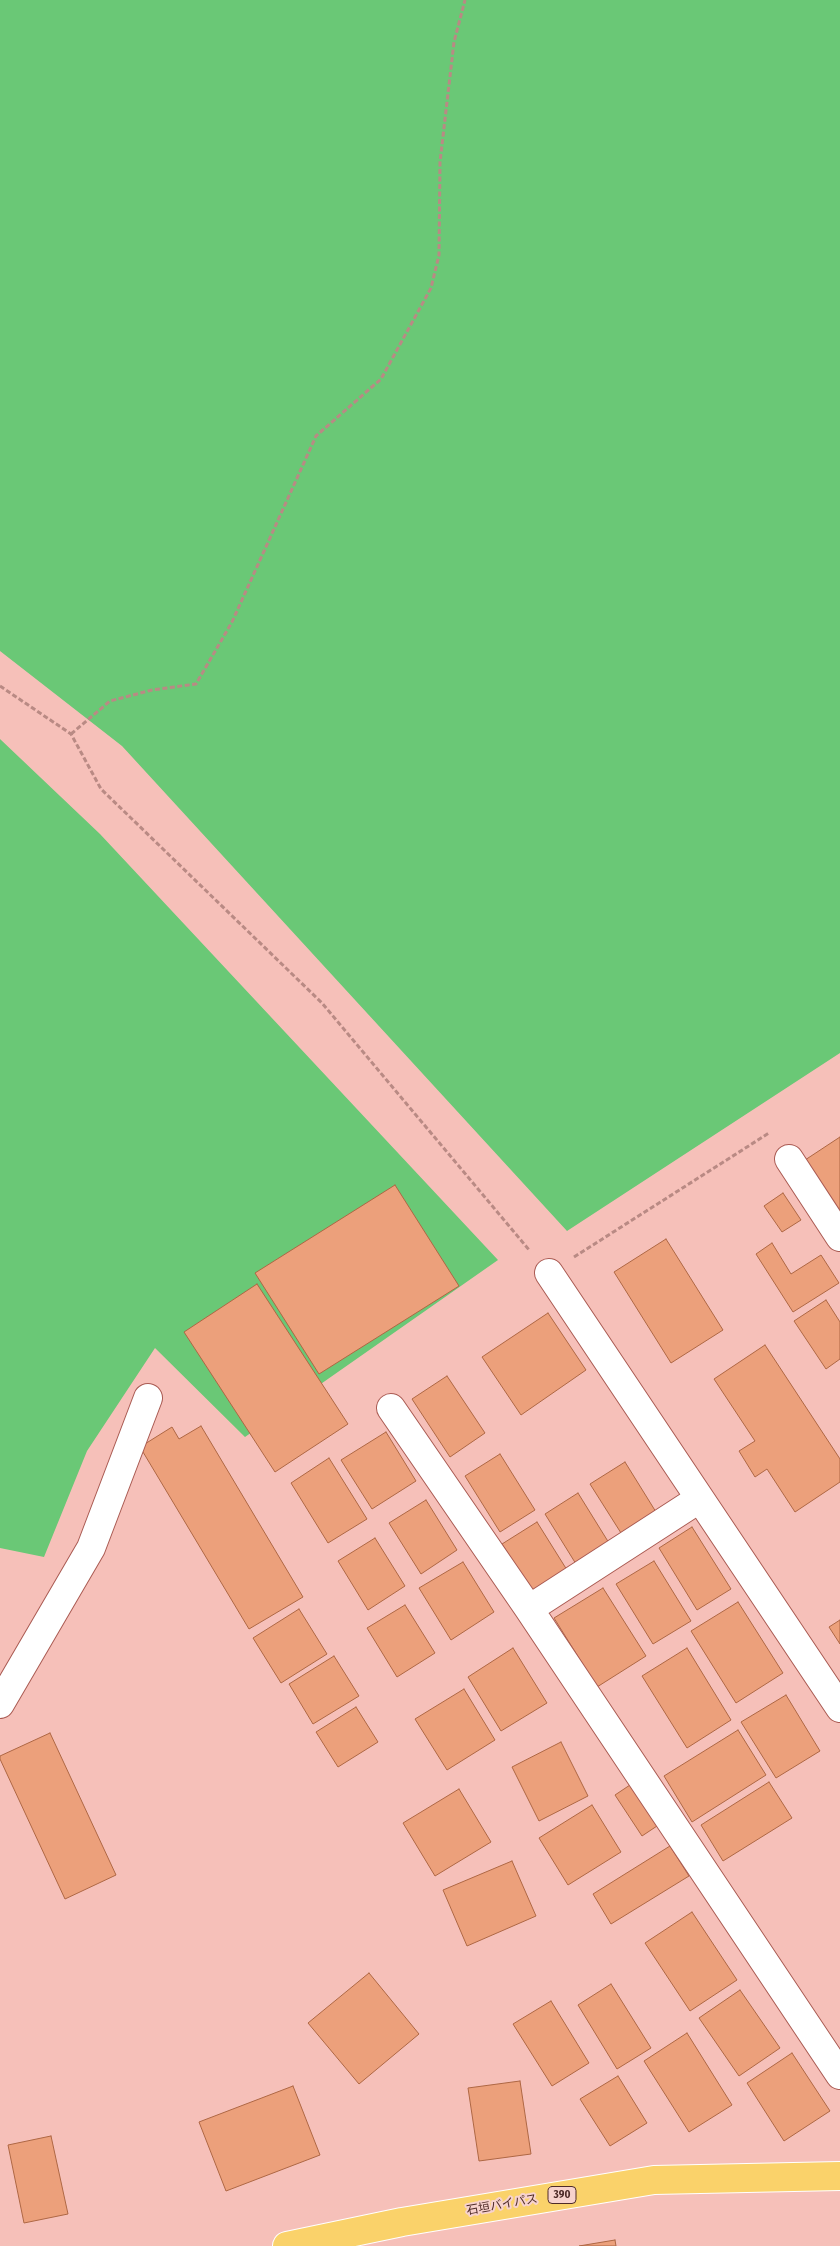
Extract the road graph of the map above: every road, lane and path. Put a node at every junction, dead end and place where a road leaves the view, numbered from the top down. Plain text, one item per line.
1 (465, 0) edge
2 (0, 686) edge
3 (71, 734) junction
4 (789, 1159) joint
5 (840, 1237) edge
6 (549, 1273) junction
7 (148, 1398) dead end
8 (391, 1408) dead end
9 (699, 1499) junction
10 (529, 1609) junction
11 (0, 1704) edge
12 (840, 1708) edge
13 (840, 2075) edge
14 (840, 2176) edge
15 (287, 2246) edge

1 - 3 path
2 - 3 path
3 - 6 path
4 - 5 street
4 - 6 path
6 - 9 street
7 - 11 street
8 - 10 street
9 - 10 street
9 - 12 street
10 - 13 street
14 - 15 highway, 石垣バイパス / 390

